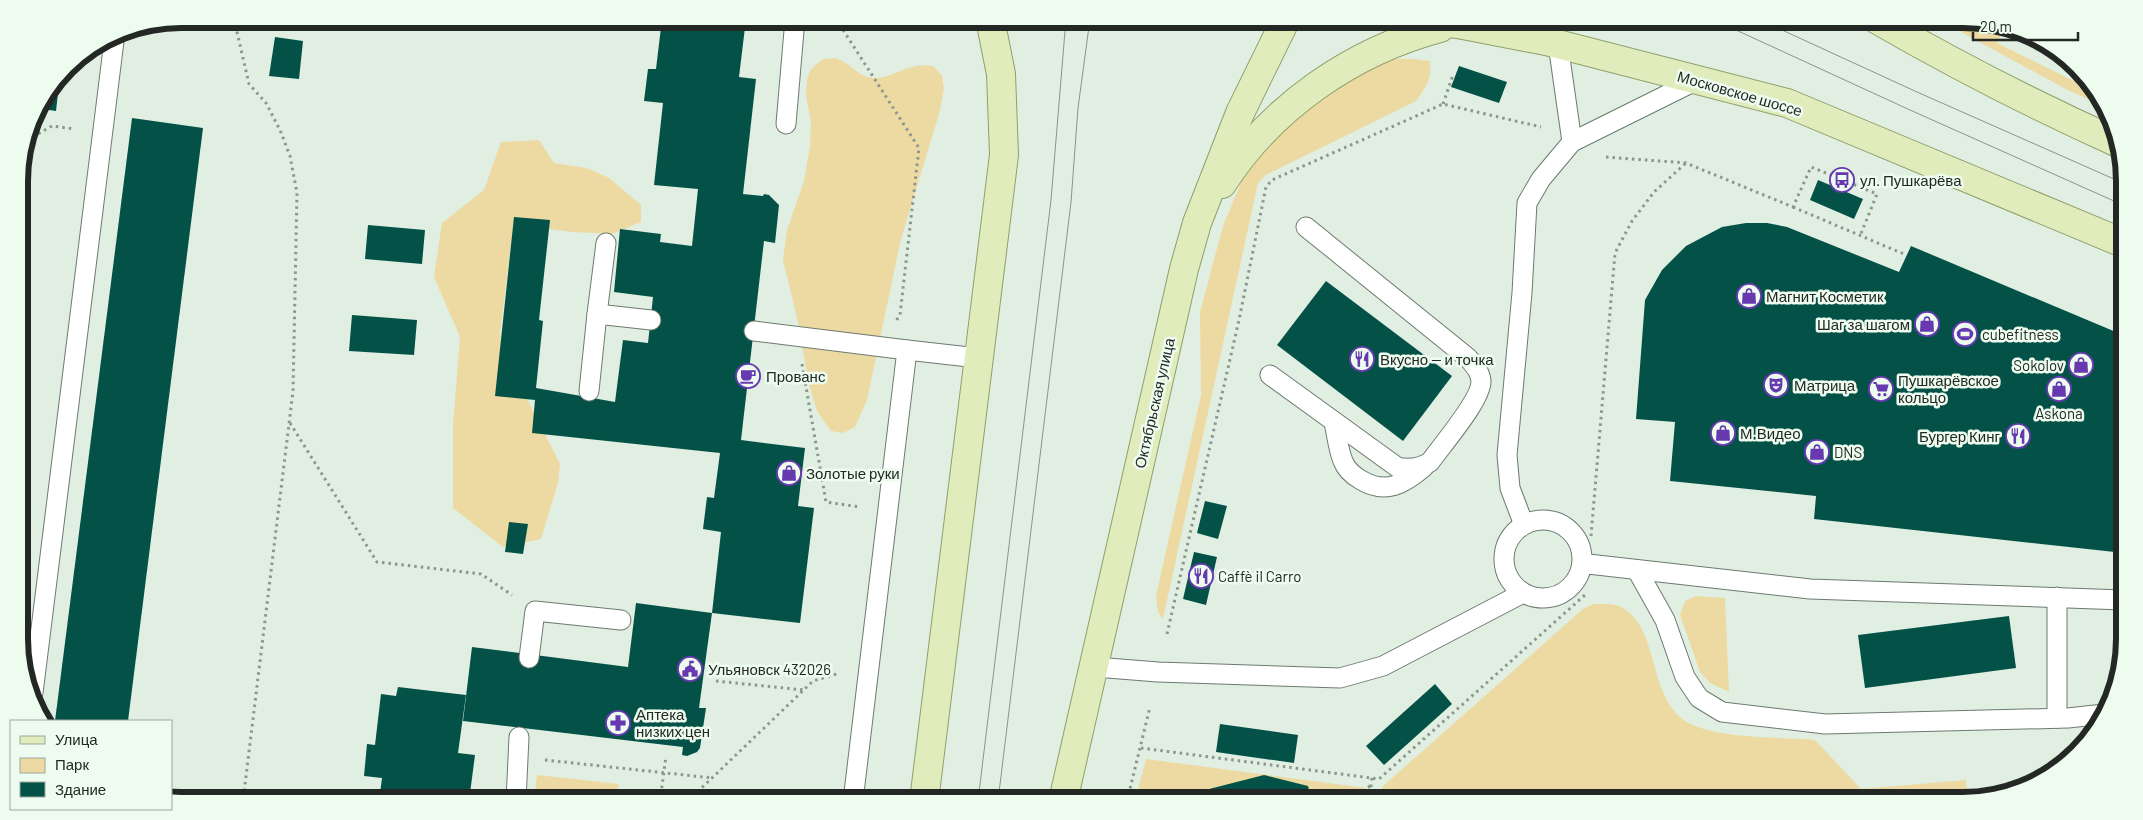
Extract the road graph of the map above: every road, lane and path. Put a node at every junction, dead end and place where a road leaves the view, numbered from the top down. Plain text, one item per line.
1 (236, 28) edge
2 (794, 28) edge
3 (992, 28) edge
4 (1282, 28) edge
5 (1442, 28) edge
6 (1478, 28) edge
7 (1892, 28) edge
8 (114, 43) edge
9 (1558, 44) junction
10 (1453, 75) dead end
11 (1697, 80) junction
12 (1443, 104) junction
13 (786, 124) dead end
14 (1542, 128) dead end
15 (104, 133) junction
16 (35, 136) edge
17 (2109, 139) edge
18 (1572, 142) junction
19 (1600, 156) dead end
20 (1686, 163) junction
21 (1793, 207) junction
22 (1197, 223) junction
23 (1306, 227) dead end
24 (1860, 236) junction
25 (2116, 241) edge
26 (606, 243) dead end
27 (1906, 255) dead end
28 (597, 314) junction
29 (651, 320) dead end
30 (754, 331) dead end
31 (797, 336) junction
32 (908, 350) junction
33 (978, 358) junction
34 (1270, 375) dead end
35 (589, 391) dead end
36 (290, 423) junction
37 (1334, 423) junction
38 (1430, 462) junction
39 (861, 507) dead end
40 (1524, 524) junction
41 (1585, 566) junction
42 (1637, 570) junction
43 (1523, 593) junction
44 (2057, 597) junction
45 (2116, 600) edge
46 (534, 611) junction
47 (621, 620) dead end
48 (1167, 634) dead end
49 (529, 658) dead end
50 (1095, 667) junction
51 (840, 673) dead end
52 (716, 681) dead end
53 (34, 683) edge
54 (804, 690) junction
55 (1150, 707) dead end
56 (2096, 715) edge
57 (2057, 718) junction
58 (519, 737) dead end
59 (1141, 748) junction
60 (518, 756) junction
61 (666, 756) dead end
62 (664, 773) junction
63 (714, 778) junction
64 (1372, 778) junction
65 (1371, 785) junction
66 (244, 792) edge
67 (516, 792) edge
68 (661, 792) edge
69 (698, 792) edge
70 (854, 792) edge
71 (925, 792) edge
72 (1065, 792) edge
73 (1129, 792) edge
74 (1364, 792) edge
75 (1373, 792) edge

1 - 36 path
2 - 13 lane
3 - 33 main road
4 - 22 main road, Октябрьская улица
5 - 22 main road
6 - 9 main road, Московское шоссе
7 - 17 main road
8 - 15 lane
9 - 11 main road, Московское шоссе
9 - 18 lane
10 - 12 path
11 - 18 lane
11 - 25 main road, Московское шоссе
12 - 14 path
12 - 48 path
15 - 16 path
15 - 53 lane
18 - 40 lane
19 - 20 path
20 - 21 path
20 - 41 path
21 - 24 path
21 - 24 path
22 - 50 main road, Октябрьская улица
23 - 38 lane
24 - 27 path
26 - 28 lane
28 - 29 lane
28 - 35 lane
30 - 31 lane
31 - 32 lane
31 - 39 path
32 - 33 lane
32 - 70 lane
33 - 71 main road
34 - 37 lane
36 - 46 path
36 - 66 path
37 - 38 lane
37 - 38 lane
40 - 41 lane
40 - 43 lane
41 - 42 lane
41 - 43 lane
41 - 64 path
42 - 44 lane
42 - 57 lane
43 - 50 lane
44 - 45 lane
44 - 57 lane
46 - 47 lane
46 - 49 lane
50 - 72 main road, Октябрьская улица
51 - 54 path
52 - 54 path
54 - 63 path
55 - 59 path
56 - 57 lane
58 - 60 lane
59 - 64 path
59 - 73 path
60 - 62 path
60 - 67 lane
61 - 62 path
62 - 63 path
62 - 68 path
63 - 69 path
64 - 65 path
65 - 74 path
65 - 75 path

